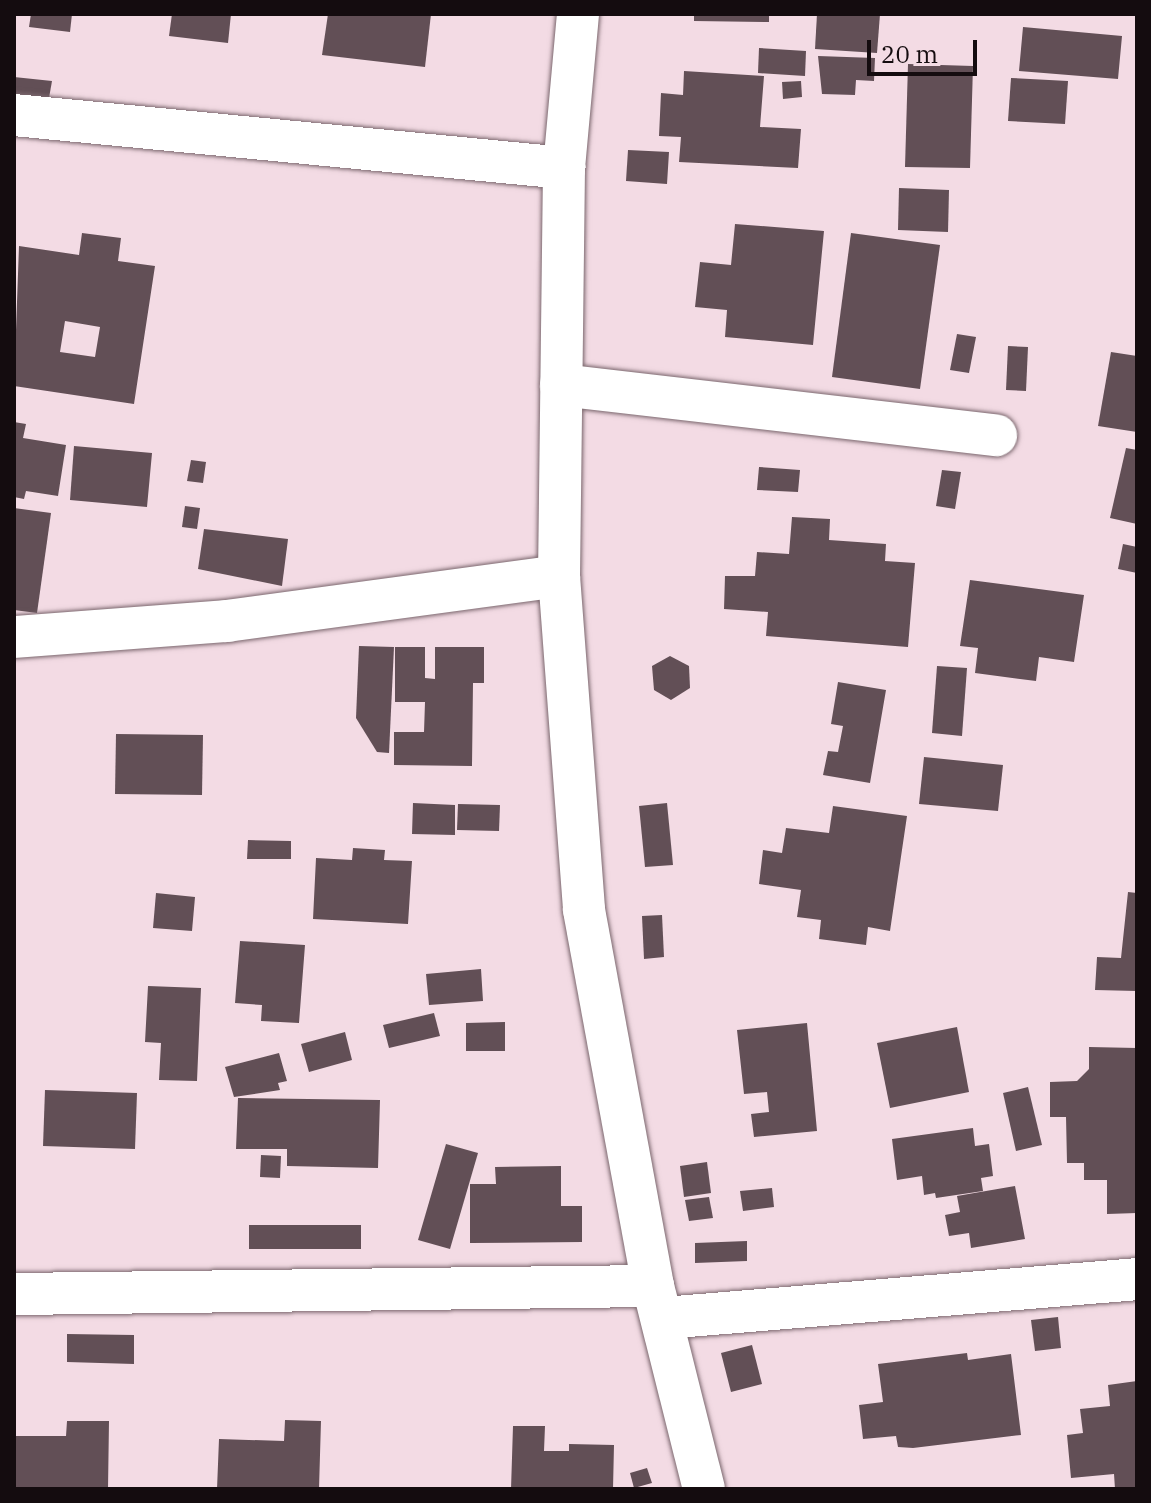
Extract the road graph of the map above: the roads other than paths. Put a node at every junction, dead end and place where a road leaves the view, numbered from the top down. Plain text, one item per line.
1 (578, 14) edge
2 (14, 115) edge
3 (564, 168) junction
4 (561, 385) junction
5 (996, 435) dead end
6 (559, 576) junction
7 (14, 637) edge
8 (1137, 1279) edge
9 (14, 1294) edge
10 (658, 1302) junction
11 (704, 1489) edge

1 - 3 street
2 - 3 street
3 - 4 street
4 - 5 street
4 - 6 street
6 - 7 street
6 - 10 street
8 - 10 street
9 - 10 street
10 - 11 street

